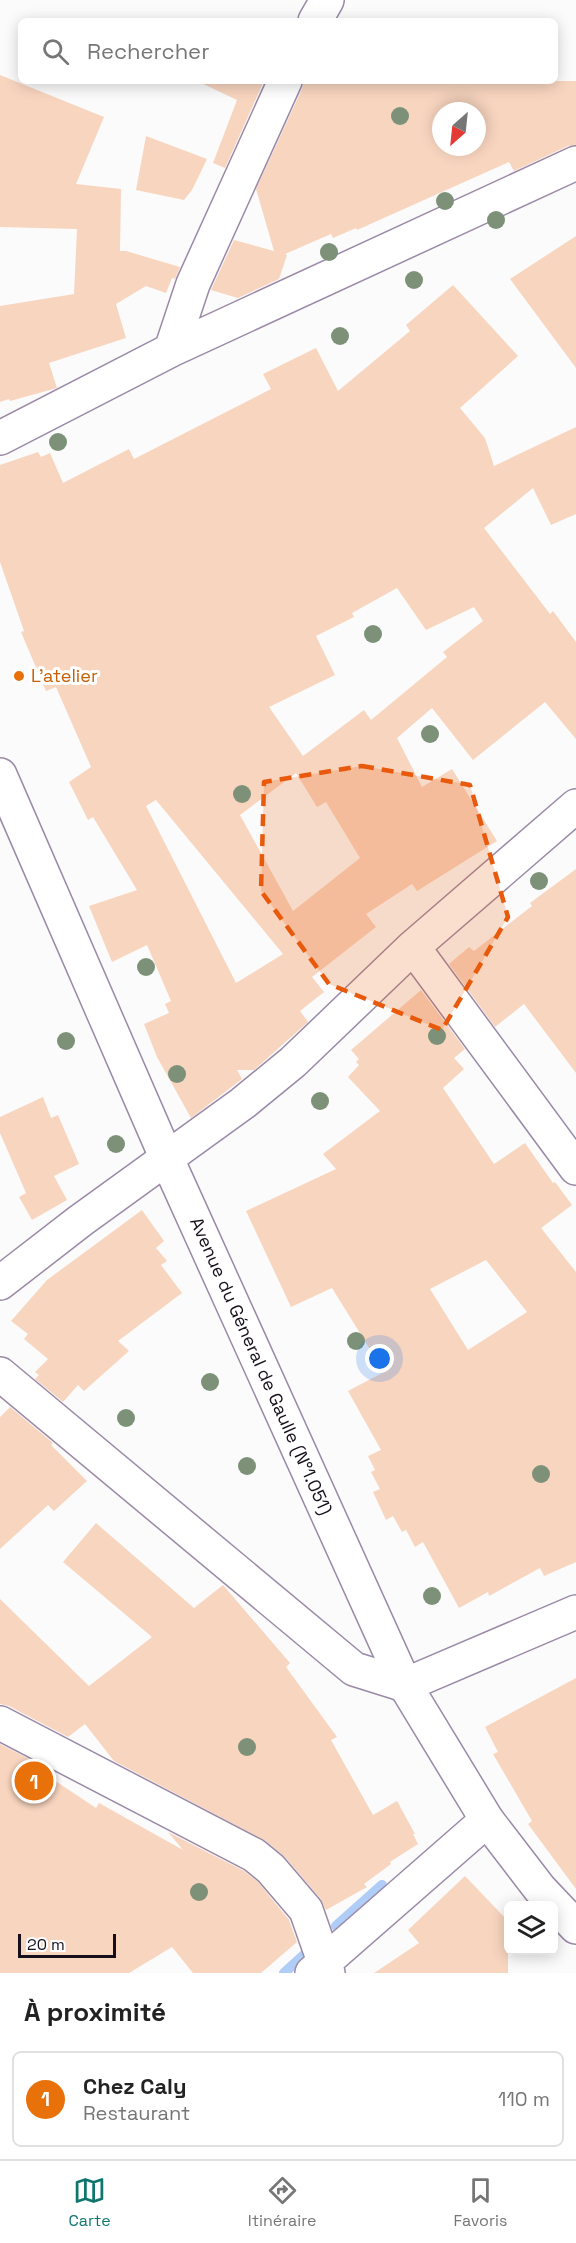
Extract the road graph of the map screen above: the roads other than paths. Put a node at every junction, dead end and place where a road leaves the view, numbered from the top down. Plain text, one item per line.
1 (327, 0) edge
2 (317, 18) edge
3 (284, 84) edge
4 (576, 163) edge
5 (171, 350) junction
6 (0, 438) edge
7 (0, 775) edge
8 (576, 806) edge
9 (413, 947) junction
10 (167, 1159) junction
11 (576, 1168) edge
12 (0, 1284) edge
13 (0, 1374) edge
14 (576, 1612) edge
15 (405, 1685) junction
16 (0, 1723) edge
17 (487, 1820) junction
18 (576, 1927) edge
19 (322, 1970) edge

1 - 2 street
3 - 5 street
4 - 5 street
5 - 6 street
7 - 10 street, Avenue du Géneral de Gaulle (N°1.051)
8 - 9 street
9 - 10 street
9 - 11 street
10 - 12 street
10 - 15 street, Avenue du Géneral de Gaulle (N°1.051)
13 - 15 street
14 - 15 street
15 - 17 street, Avenue du Géneral de Gaulle (N°1.051)
16 - 19 street
17 - 18 street, Avenue du Géneral de Gaulle (N°1.051)
17 - 19 street

